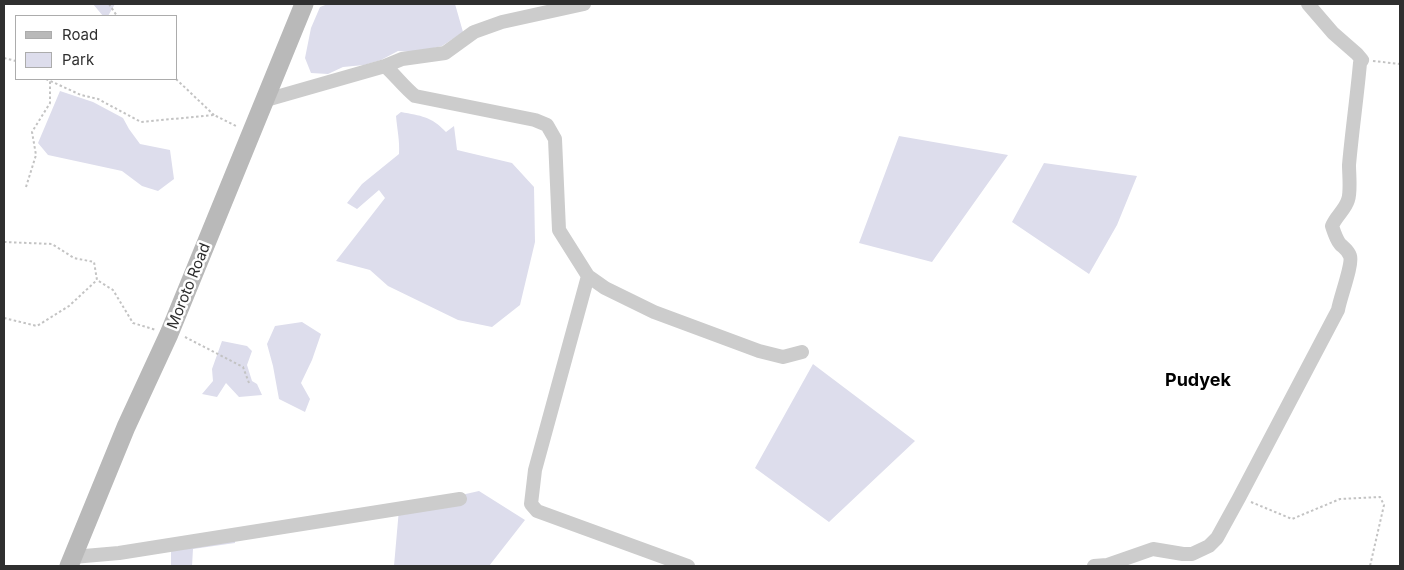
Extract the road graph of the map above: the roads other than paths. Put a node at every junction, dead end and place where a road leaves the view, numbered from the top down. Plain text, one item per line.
1 (304, 4) edge
2 (584, 4) edge
3 (1308, 4) edge
4 (385, 66) junction
5 (266, 100) junction
6 (588, 276) junction
7 (802, 352) dead end
8 (460, 500) dead end
9 (71, 562) edge
10 (688, 566) edge
11 (1094, 566) edge

1 - 5 main road, Moroto Road
2 - 4 street
3 - 11 street
4 - 5 street
4 - 6 street
5 - 9 main road, Moroto Road
6 - 7 street
6 - 10 street
8 - 9 street

